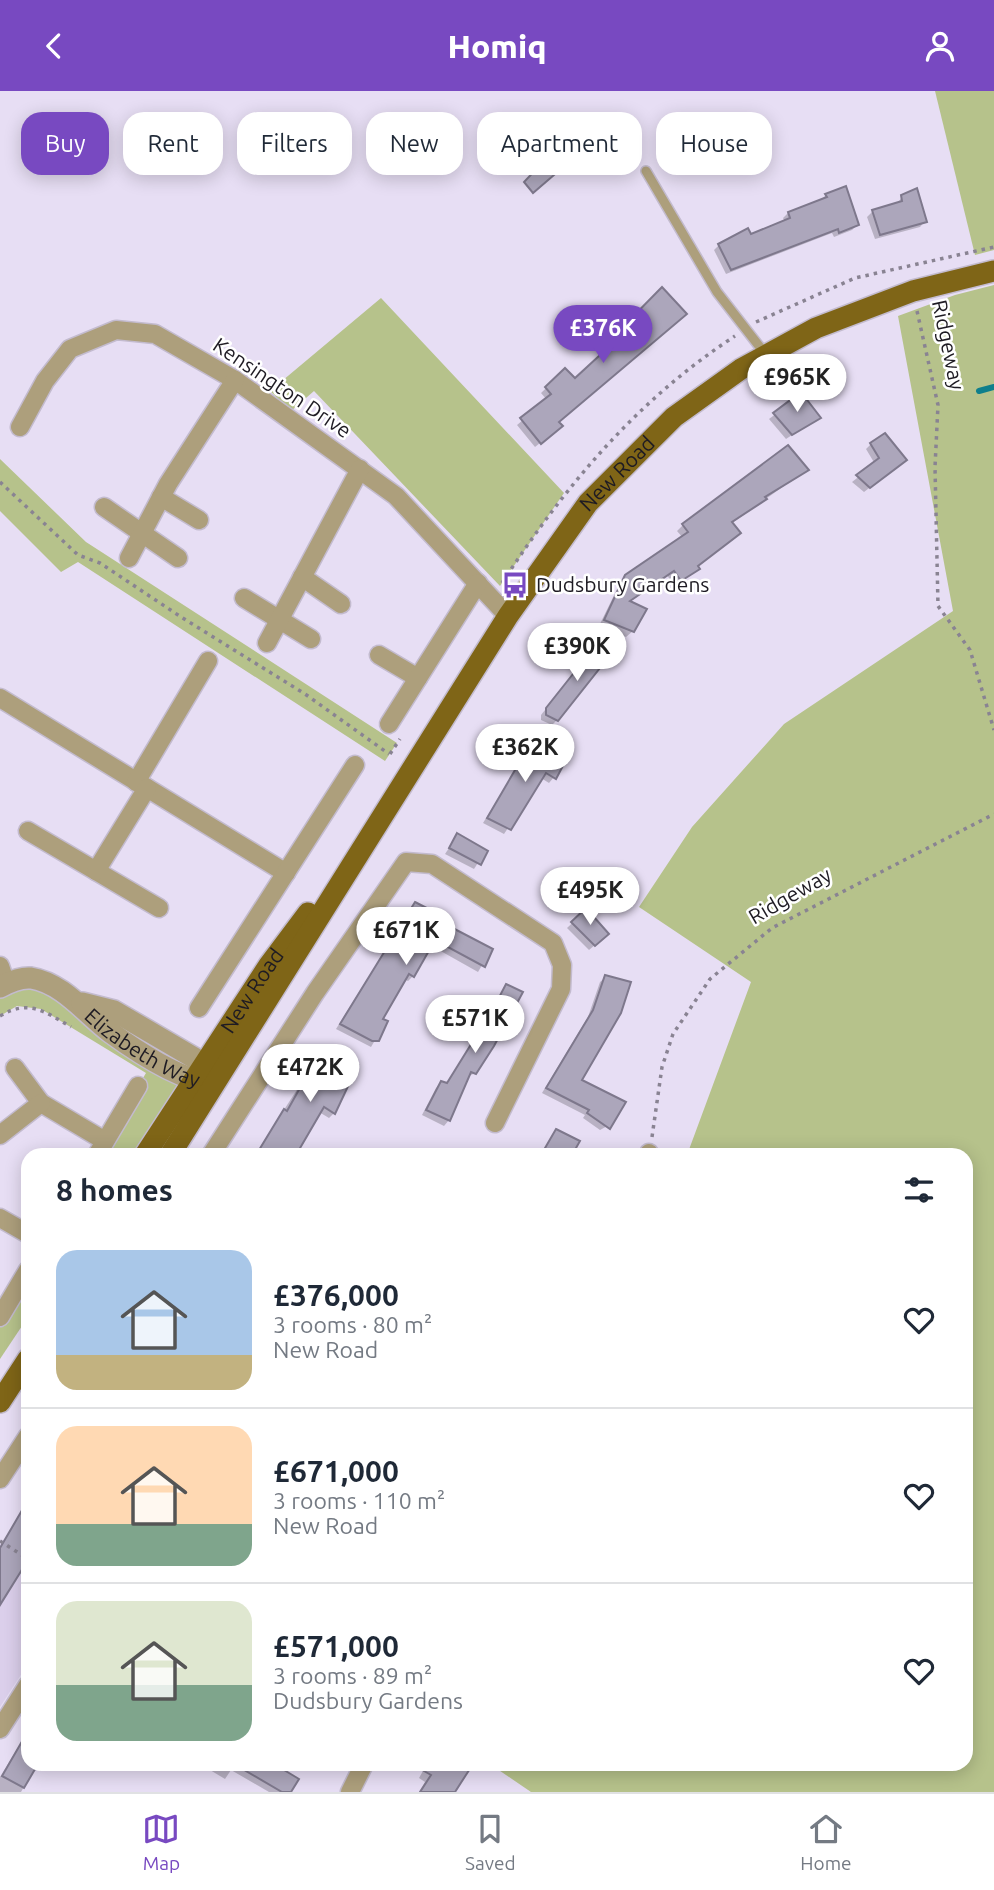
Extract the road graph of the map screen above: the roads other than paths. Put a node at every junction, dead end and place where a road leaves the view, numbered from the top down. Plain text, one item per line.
1 (646, 171) dead end
2 (994, 271) edge
3 (765, 355) junction
4 (234, 380) junction
5 (20, 427) dead end
6 (360, 469) junction
7 (162, 497) junction
8 (104, 507) dead end
9 (199, 520) dead end
10 (142, 534) junction
11 (129, 558) dead end
12 (178, 558) dead end
13 (302, 577) junction
14 (478, 583) junction
15 (244, 597) dead end
16 (341, 604) dead end
17 (508, 616) junction
18 (280, 620) junction
19 (311, 639) dead end
20 (267, 643) dead end
21 (379, 655) dead end
22 (208, 661) dead end
23 (418, 678) junction
24 (0, 698) edge
25 (389, 725) dead end
26 (355, 765) dead end
27 (141, 785) junction
28 (27, 831) dead end
29 (370, 832) junction
30 (96, 871) junction
31 (286, 873) junction
32 (159, 908) dead end
33 (2, 979) edge
34 (199, 1008) dead end
35 (15, 1068) dead end
36 (197, 1072) junction
37 (217, 1084) junction
38 (138, 1086) dead end
39 (41, 1103) junction
40 (495, 1123) dead end
41 (0, 1135) edge
42 (101, 1148) edge
43 (149, 1148) edge
44 (175, 1148) edge
45 (215, 1148) edge
46 (0, 1217) edge
47 (21, 1230) edge
48 (21, 1282) edge
49 (0, 1317) edge
50 (21, 1370) edge
51 (0, 1402) edge
52 (21, 1447) edge
53 (0, 1479) edge
54 (21, 1696) edge
55 (0, 1729) edge
56 (360, 1771) edge
57 (350, 1792) edge

1 - 3 lane
2 - 3 main road, New Road
3 - 17 main road, New Road
4 - 5 street, Kensington Drive
4 - 6 street, Kensington Drive
4 - 7 street
6 - 13 street
6 - 14 street, Kensington Drive
7 - 9 street
7 - 10 street
8 - 10 street
10 - 11 street
10 - 12 street
13 - 16 street
13 - 18 street
14 - 17 street, Kensington Drive
14 - 23 street
15 - 18 street
17 - 29 main road, New Road
18 - 19 street
18 - 20 street
21 - 23 street
22 - 27 street
23 - 25 street
24 - 27 street
26 - 31 street
27 - 30 street
27 - 31 street
28 - 30 street
29 - 36 main road, New Road
29 - 37 main road, New Road
30 - 32 street
31 - 34 street
33 - 36 street, Elizabeth Way
35 - 39 street
36 - 37 street, Elizabeth Way
36 - 43 main road, New Road
37 - 44 main road, New Road
38 - 42 street
39 - 41 street
39 - 42 street
40 - 45 street
46 - 47 street
48 - 49 street
50 - 51 main road
52 - 53 street
54 - 55 street
56 - 57 street

